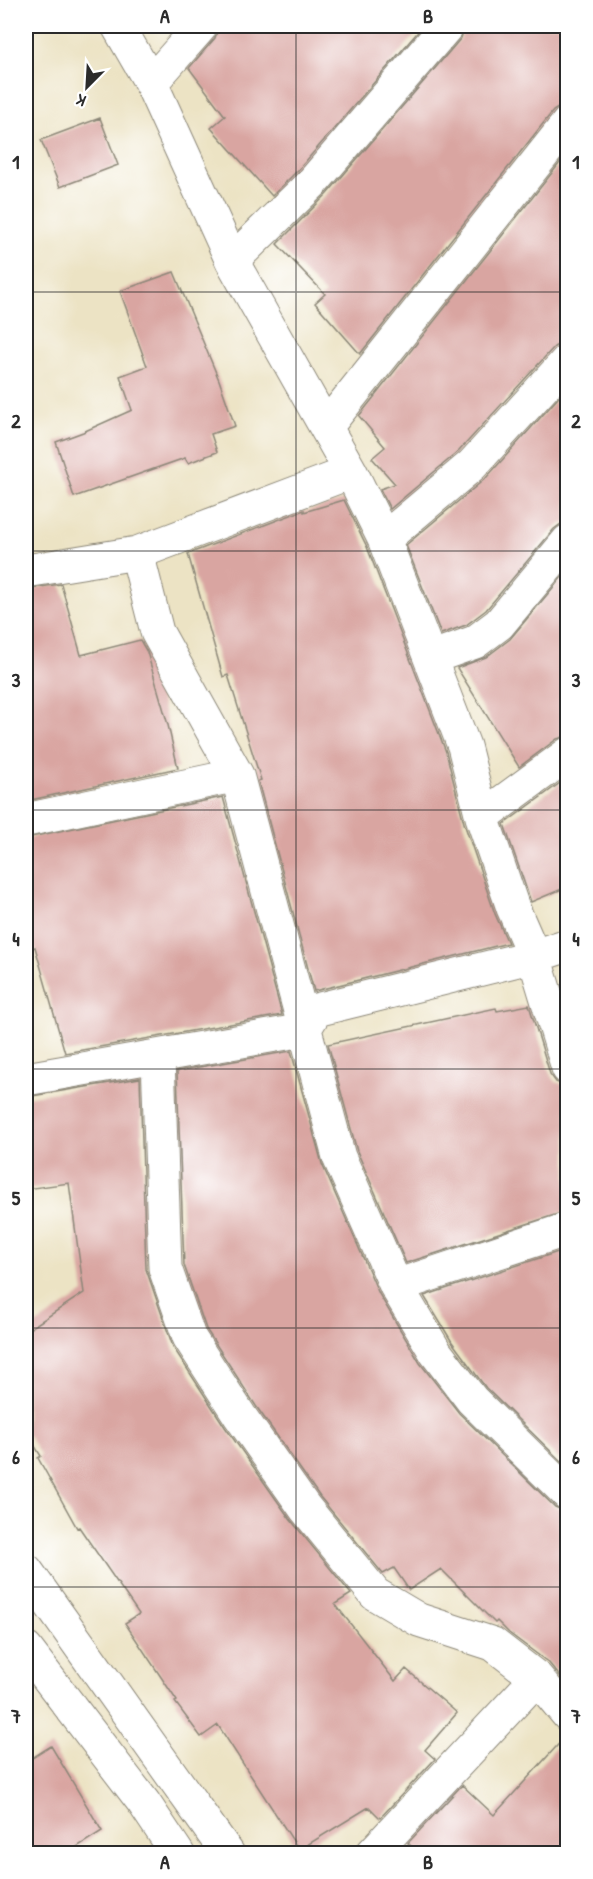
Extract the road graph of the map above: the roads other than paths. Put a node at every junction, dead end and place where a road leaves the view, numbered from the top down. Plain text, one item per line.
1 (118, 26) edge
2 (201, 26) edge
3 (447, 26) edge
4 (151, 82) junction
5 (567, 123) edge
6 (232, 261) junction
7 (567, 360) edge
8 (326, 427) junction
9 (351, 472) junction
10 (384, 539) junction
11 (567, 541) edge
12 (137, 553) junction
13 (26, 571) edge
14 (430, 658) junction
15 (567, 754) edge
16 (237, 775) junction
17 (482, 817) junction
18 (26, 820) edge
19 (567, 945) edge
20 (534, 956) junction
21 (304, 1030) junction
22 (158, 1057) junction
23 (567, 1068) edge
24 (26, 1079) edge
25 (567, 1229) edge
26 (396, 1286) junction
27 (567, 1494) edge
28 (26, 1570) edge
29 (26, 1649) edge
30 (537, 1678) junction
31 (567, 1715) edge
32 (178, 1854) edge
33 (228, 1854) edge
34 (372, 1854) edge

1 - 4 street
2 - 4 street
3 - 6 street
4 - 6 street
5 - 8 street
6 - 8 street
7 - 10 street
8 - 9 street
9 - 10 street
9 - 12 street
10 - 14 street
11 - 14 street
12 - 13 street
12 - 16 street
14 - 17 street
15 - 17 street
16 - 18 street
16 - 21 street
17 - 20 street
19 - 20 street
20 - 21 street
20 - 23 street
21 - 22 street
21 - 26 street
22 - 24 street
22 - 30 street
25 - 26 street
26 - 27 street
28 - 33 street
29 - 32 street
30 - 31 street
30 - 34 street

